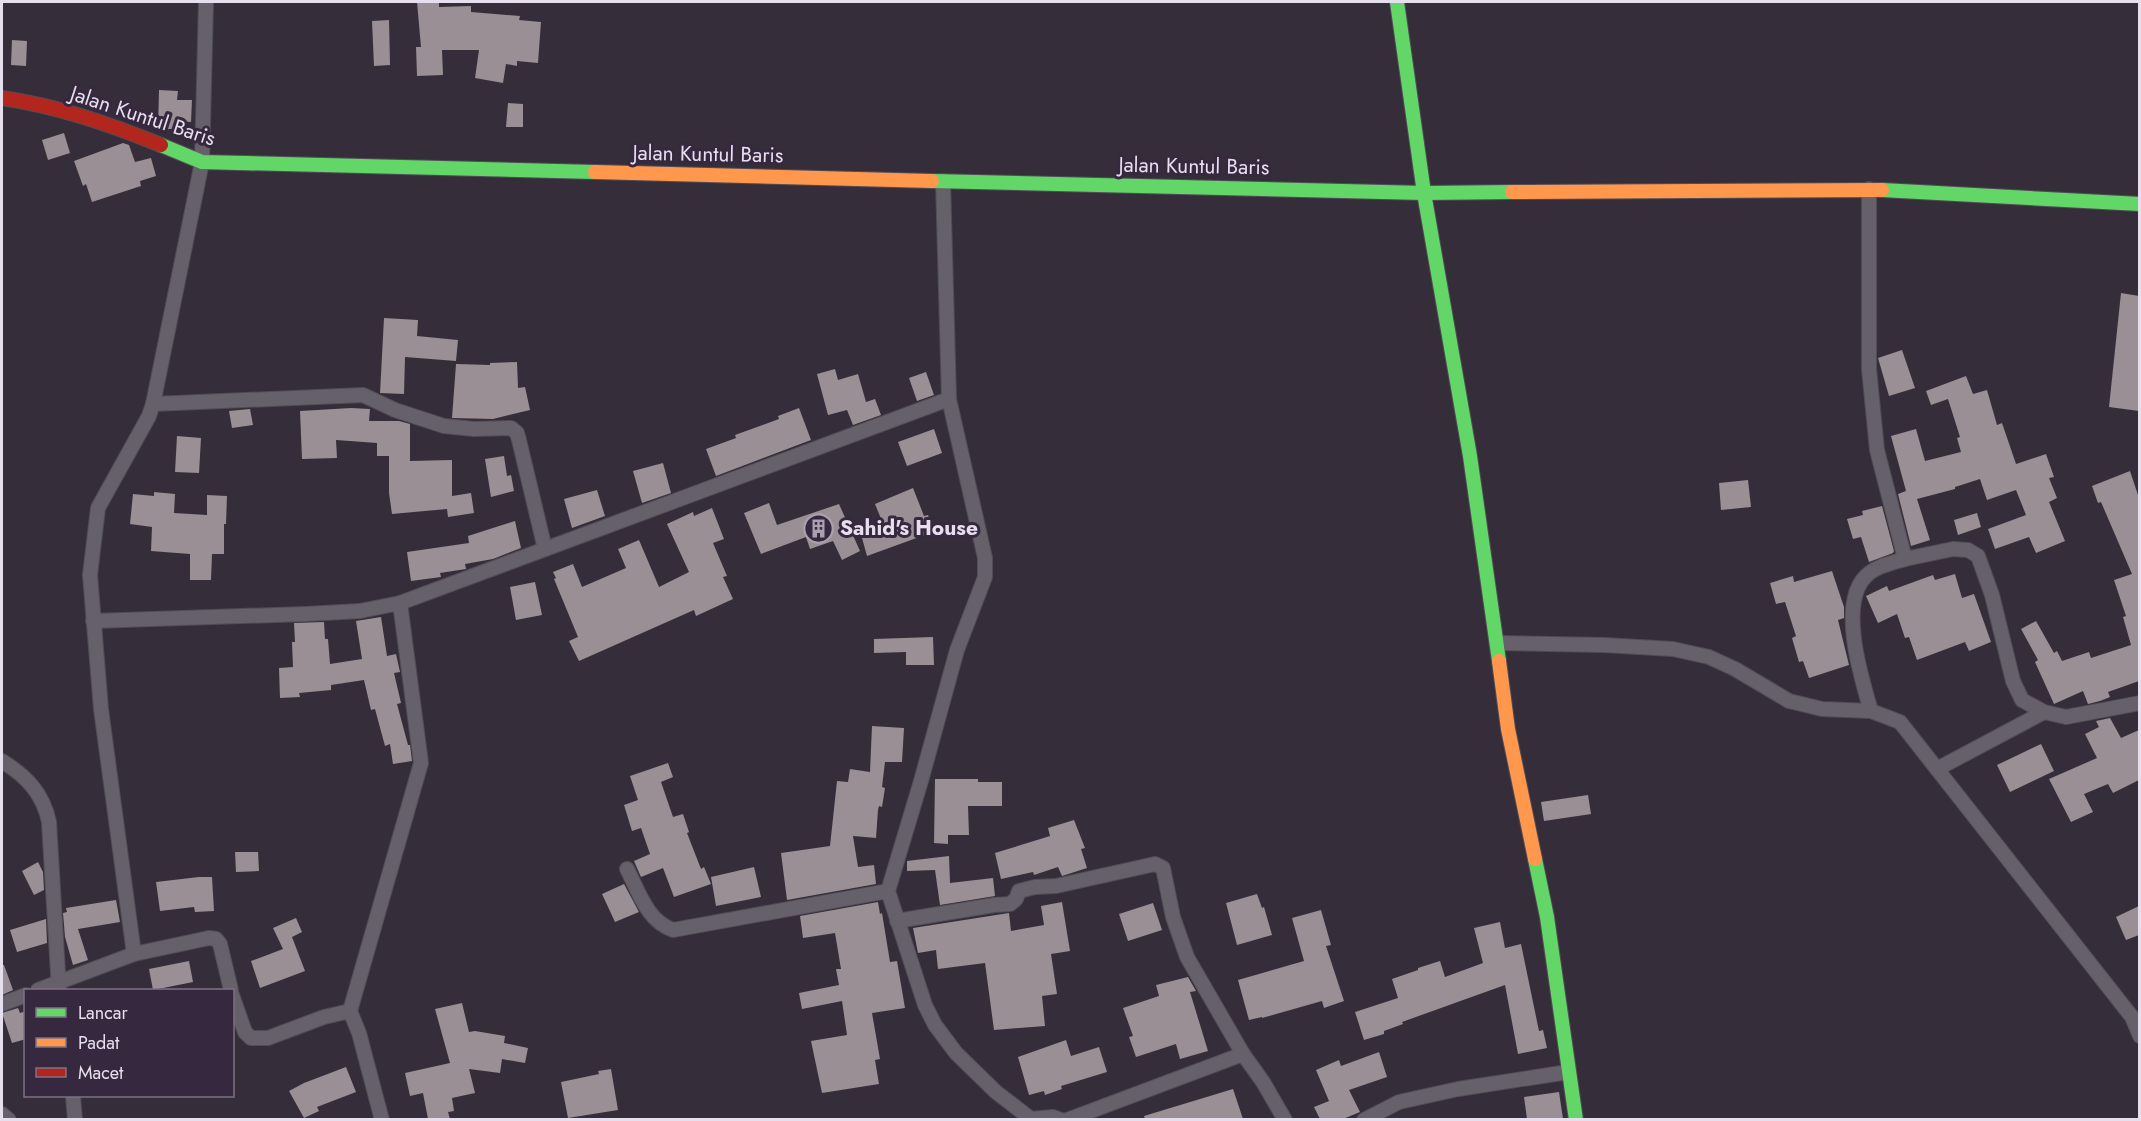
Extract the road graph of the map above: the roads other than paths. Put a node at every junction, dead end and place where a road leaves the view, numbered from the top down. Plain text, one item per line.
1 (206, 2) edge
2 (1397, 2) edge
3 (2, 98) edge
4 (202, 162) junction
5 (943, 181) junction
6 (1869, 189) junction
7 (1424, 193) junction
8 (2139, 204) edge
9 (949, 399) junction
10 (153, 404) junction
11 (544, 549) junction
12 (1905, 559) junction
13 (400, 603) junction
14 (93, 621) junction
15 (1497, 643) junction
16 (2139, 703) edge
17 (1871, 711) junction
18 (2044, 712) junction
19 (2, 761) edge
20 (1937, 769) junction
21 (627, 869) dead end
22 (888, 891) junction
23 (897, 921) junction
24 (134, 954) junction
25 (58, 987) edge
26 (231, 989) edge
27 (24, 996) edge
28 (234, 1001) edge
29 (2, 1004) edge
30 (350, 1011) junction
31 (2139, 1036) edge
32 (1243, 1054) junction
33 (1568, 1072) junction
34 (73, 1097) edge
35 (2, 1114) edge
36 (9, 1119) edge
37 (75, 1119) edge
38 (382, 1119) edge
39 (1061, 1119) edge
40 (1067, 1119) edge
41 (1286, 1119) edge
42 (1364, 1119) edge
43 (1576, 1119) edge

1 - 4 street
2 - 7 street
3 - 4 street, Jalan Kuntul Baris
4 - 5 street, Jalan Kuntul Baris
4 - 10 street
5 - 7 street, Jalan Kuntul Baris
5 - 9 street
6 - 7 street, Jalan Kuntul Baris
6 - 8 street, Jalan Kuntul Baris
6 - 12 street
7 - 15 street
9 - 11 street
9 - 22 street
10 - 11 street
10 - 14 street
11 - 13 street
12 - 17 street
12 - 18 street
13 - 14 street
13 - 30 street
14 - 24 street
15 - 17 street
15 - 33 street
16 - 18 street
17 - 20 street
18 - 20 street
19 - 25 street
20 - 31 street
21 - 22 street
22 - 23 street
23 - 32 street
23 - 39 street
24 - 25 street
24 - 26 street
27 - 29 street
28 - 30 street
30 - 38 street
32 - 40 street
32 - 41 street
33 - 42 street
33 - 43 street
34 - 37 street
35 - 36 street

